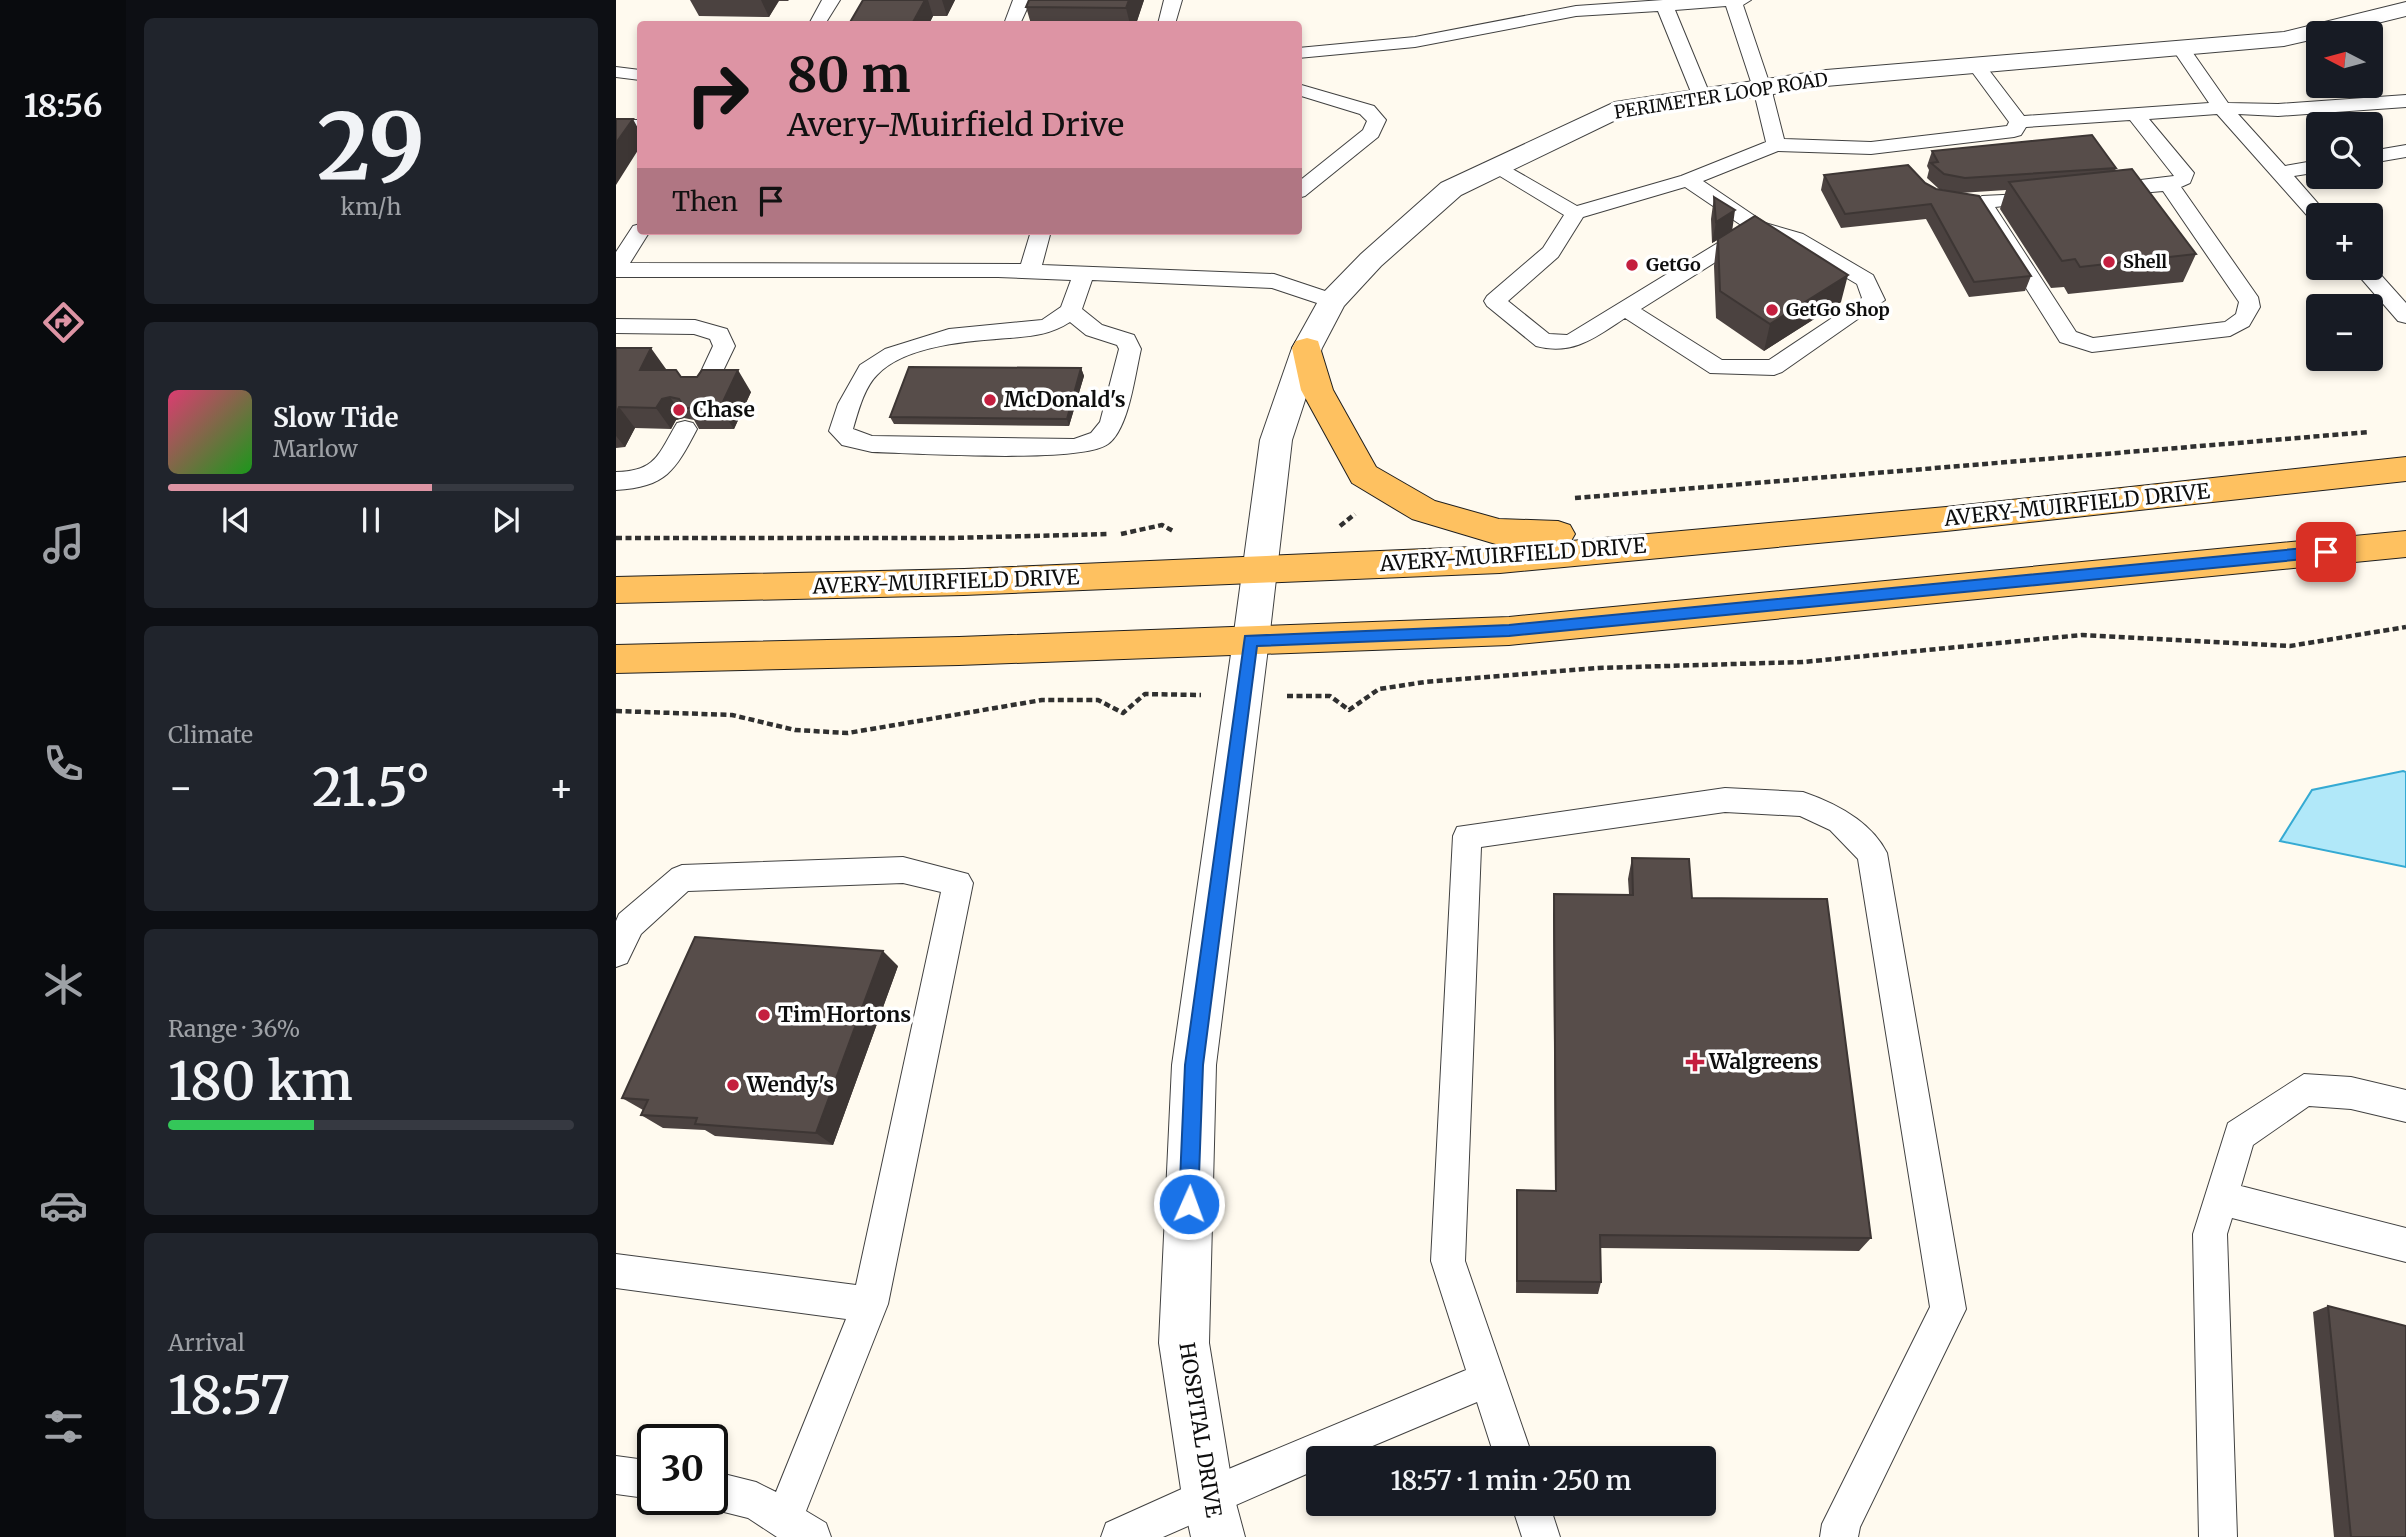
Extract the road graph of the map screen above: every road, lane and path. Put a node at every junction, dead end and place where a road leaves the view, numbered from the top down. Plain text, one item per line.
1 (831, 0) edge
2 (1022, 0) edge
3 (1173, 0) edge
4 (1737, 1) edge
5 (1665, 6) junction
6 (2406, 9) edge
7 (819, 21) edge
8 (1013, 21) edge
9 (1168, 21) edge
10 (2180, 47) junction
11 (1302, 53) edge
12 (1976, 65) junction
13 (616, 72) edge
14 (637, 75) edge
15 (637, 82) edge
16 (616, 83) edge
17 (1762, 88) junction
18 (1302, 90) edge
19 (1702, 97) junction
20 (2406, 101) edge
21 (2222, 108) junction
22 (2135, 114) junction
23 (2019, 122) junction
24 (616, 126) edge
25 (637, 126) edge
26 (1776, 145) junction
27 (1896, 145) junction
28 (2406, 151) edge
29 (2383, 155) edge
30 (1907, 164) edge
31 (1495, 167) junction
32 (2306, 168) edge
33 (2280, 173) junction
34 (1688, 180) junction
35 (2169, 184) junction
36 (1302, 189) edge
37 (2089, 192) edge
38 (2062, 194) edge
39 (1956, 202) edge
40 (1982, 202) junction
41 (2307, 203) edge
42 (1575, 213) junction
43 (616, 227) edge
44 (1758, 227) junction
45 (637, 229) edge
46 (637, 234) edge
47 (1040, 235) edge
48 (616, 270) edge
49 (1029, 272) junction
50 (1084, 274) junction
51 (2374, 280) edge
52 (1332, 301) junction
53 (1626, 309) junction
54 (1070, 311) junction
55 (2406, 316) edge
56 (616, 326) edge
57 (1307, 348) junction
58 (703, 391) edge
59 (684, 429) edge
60 (2406, 469) edge
61 (616, 481) edge
62 (1693, 540) junction
63 (2406, 544) edge
64 (1259, 570) junction
65 (616, 590) edge
66 (2406, 627) edge
67 (1251, 640) junction
68 (616, 659) edge
69 (1243, 695) junction
70 (616, 711) edge
71 (616, 953) edge
72 (2406, 1106) edge
73 (2221, 1198) junction
74 (2406, 1245) edge
75 (616, 1271) edge
76 (870, 1304) junction
77 (1488, 1379) junction
78 (1510, 1446) edge
79 (616, 1475) edge
80 (637, 1478) edge
81 (728, 1494) edge
82 (1534, 1516) edge
83 (1213, 1517) edge
84 (798, 1528) edge
85 (1120, 1537) edge
86 (1541, 1537) edge
87 (1839, 1537) edge
88 (2218, 1537) edge

1 - 7 lane
2 - 8 lane
3 - 9 lane
4 - 5 lane
4 - 17 lane
5 - 11 lane
5 - 19 lane
6 - 10 street, PERIMETER LOOP ROAD
10 - 12 street, PERIMETER LOOP ROAD
10 - 21 lane
12 - 17 street, PERIMETER LOOP ROAD
12 - 23 lane
13 - 14 lane
15 - 16 lane
17 - 19 street, PERIMETER LOOP ROAD
17 - 26 lane
18 - 36 lane
19 - 31 street, PERIMETER LOOP ROAD
20 - 21 lane
21 - 22 lane
21 - 33 lane
22 - 23 lane
22 - 35 lane
23 - 27 lane
24 - 25 lane
26 - 27 lane
26 - 34 lane
27 - 30 lane
28 - 29 lane
31 - 42 lane
31 - 52 street, PERIMETER LOOP ROAD
32 - 33 lane
33 - 41 lane
34 - 42 lane
34 - 44 lane
35 - 37 lane
35 - 40 lane
38 - 40 lane
39 - 40 lane
42 - 53 lane
43 - 45 lane
44 - 53 lane
44 - 53 lane
46 - 48 lane
47 - 49 lane
48 - 49 lane
49 - 50 lane
50 - 52 lane
50 - 54 lane
51 - 55 lane
52 - 57 street, PERIMETER LOOP ROAD
54 - 54 lane
56 - 58 lane
57 - 62 main road
57 - 64 street, PERIMETER LOOP ROAD
59 - 61 lane
60 - 62 main road, AVERY-MUIRFIELD DRIVE
62 - 64 main road, AVERY-MUIRFIELD DRIVE
63 - 67 main road
64 - 65 main road, AVERY-MUIRFIELD DRIVE
64 - 67 street, HOSPITAL DRIVE
66 - 69 path
67 - 68 main road
67 - 69 street, HOSPITAL DRIVE
69 - 70 path
69 - 83 street, HOSPITAL DRIVE
71 - 76 lane
72 - 73 lane
73 - 74 lane
73 - 88 lane
75 - 76 lane
76 - 84 lane
77 - 78 lane
77 - 83 lane
77 - 87 lane
79 - 80 lane
81 - 84 lane
82 - 86 lane
83 - 85 lane

